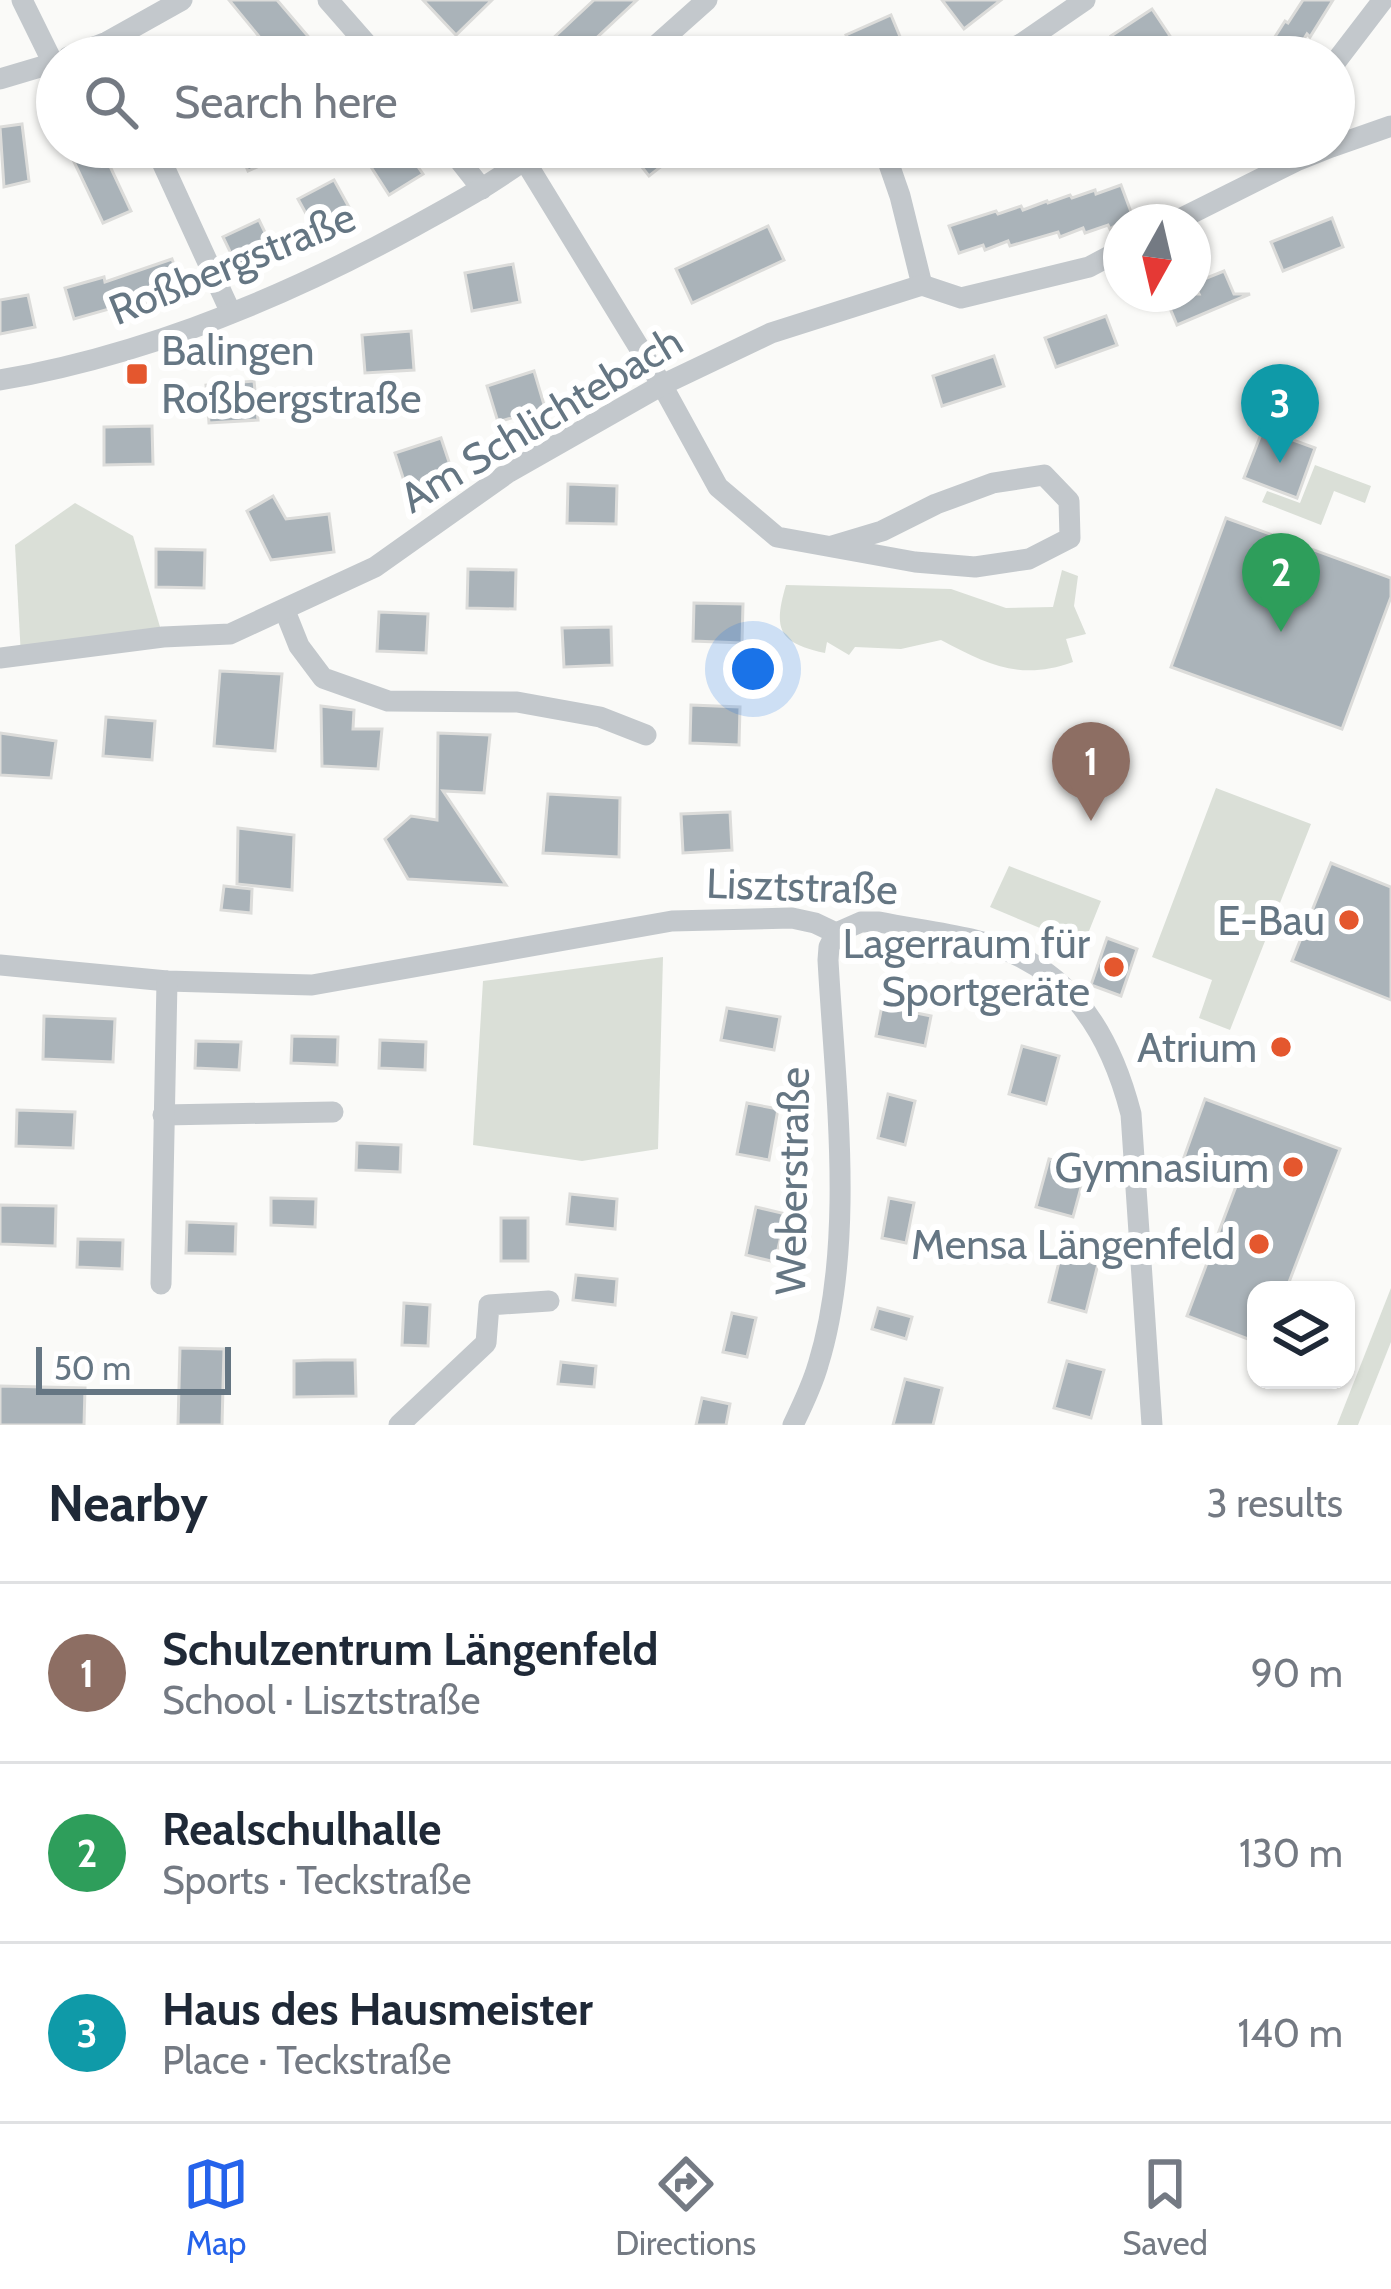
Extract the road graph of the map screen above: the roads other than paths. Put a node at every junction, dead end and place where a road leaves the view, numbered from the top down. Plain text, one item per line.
1 (22, 0) edge
2 (182, 0) edge
3 (328, 0) edge
4 (706, 0) edge
5 (1085, 0) edge
6 (1383, 0) edge
7 (45, 36) edge
8 (129, 36) edge
9 (360, 36) edge
10 (666, 36) edge
11 (1033, 36) edge
12 (1355, 37) edge
13 (36, 68) edge
14 (0, 79) edge
15 (1391, 126) edge
16 (1355, 138) edge
17 (165, 168) edge
18 (466, 168) edge
19 (513, 168) edge
20 (541, 168) edge
21 (890, 168) edge
22 (1268, 168) edge
23 (482, 189) junction
24 (1206, 204) edge
25 (1103, 259) edge
26 (922, 285) junction
27 (231, 313) junction
28 (0, 380) edge
29 (662, 385) junction
30 (832, 546) junction
31 (285, 611) junction
32 (0, 658) edge
33 (646, 735) dead end
34 (836, 934) junction
35 (0, 964) edge
36 (167, 981) junction
37 (333, 1112) dead end
38 (164, 1115) junction
39 (161, 1284) dead end
40 (549, 1301) dead end
41 (800, 1423) edge
42 (399, 1425) edge
43 (1152, 1425) edge

1 - 7 street
2 - 8 street
3 - 9 street
4 - 10 street
5 - 11 street
6 - 12 street
13 - 14 street
15 - 16 street
17 - 27 street
18 - 23 street
19 - 23 street, Roßbergstraße
20 - 29 street
21 - 26 street
22 - 24 street
23 - 27 street, Roßbergstraße
25 - 26 street, Am Schlichtebach
26 - 29 street, Am Schlichtebach
27 - 28 street, Roßbergstraße
29 - 30 street
29 - 31 street, Am Schlichtebach
30 - 30 street
31 - 32 street, Am Schlichtebach
31 - 33 street
34 - 36 street, Lisztstraße
34 - 41 street, Weberstraße
34 - 43 street, Lisztstraße
35 - 36 street, Lisztstraße
36 - 38 street
37 - 38 street
38 - 39 street
40 - 42 street

